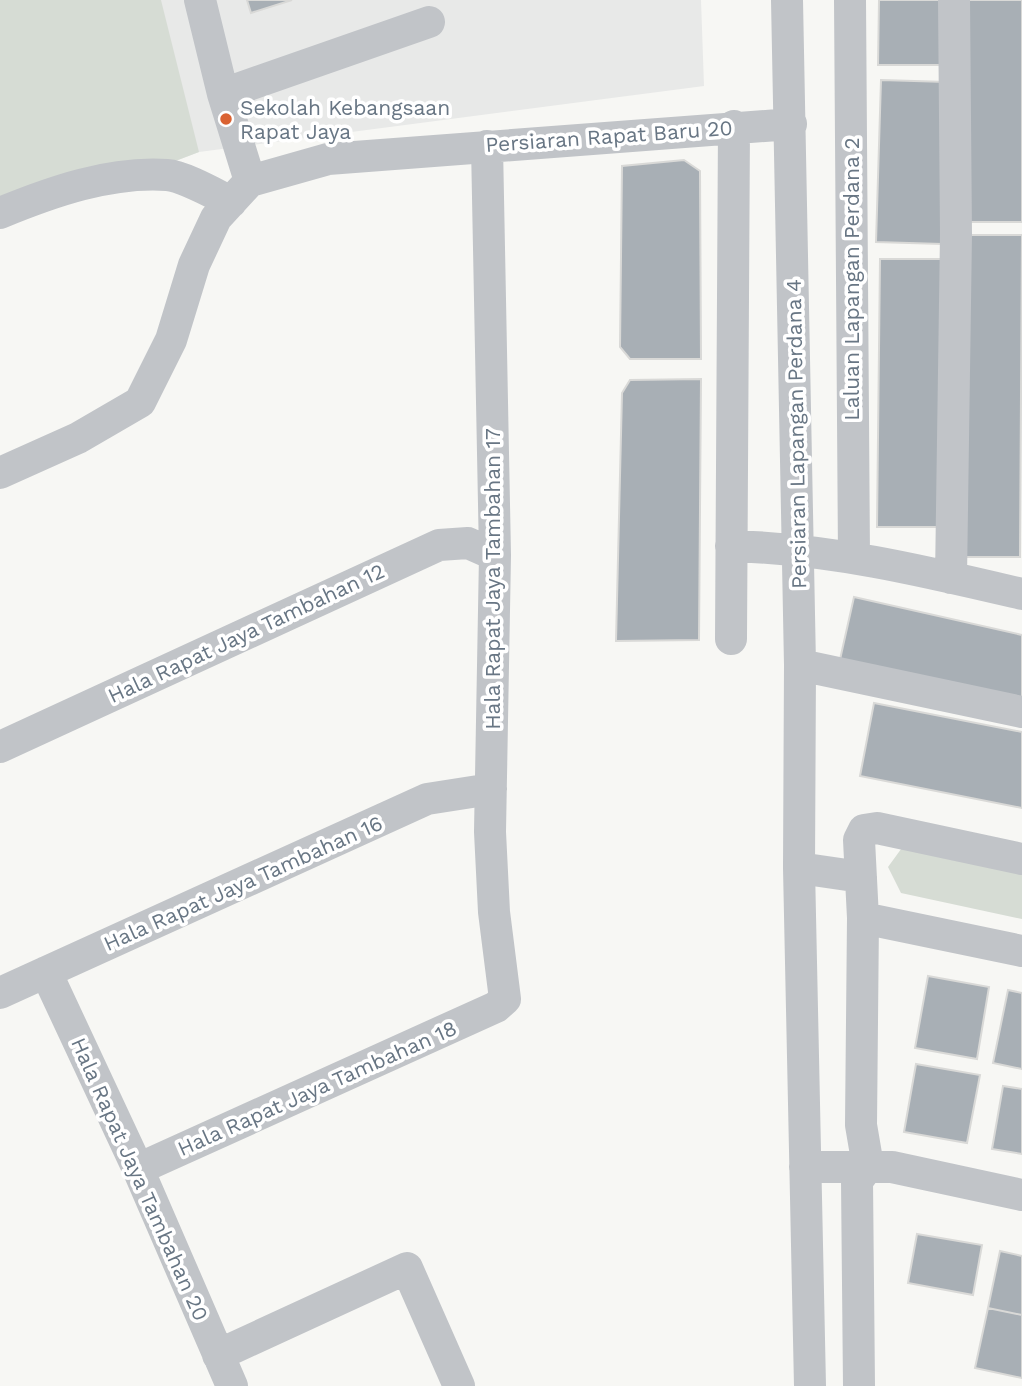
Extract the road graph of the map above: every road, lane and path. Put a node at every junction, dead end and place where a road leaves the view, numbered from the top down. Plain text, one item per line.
1 (200, 0) edge
2 (787, 0) edge
3 (850, 0) edge
4 (954, 0) edge
5 (429, 22) dead end
6 (223, 94) junction
7 (791, 124) junction
8 (734, 126) junction
9 (487, 146) junction
10 (241, 192) junction
11 (0, 213) edge
12 (0, 472) edge
13 (732, 546) junction
14 (798, 548) junction
15 (495, 555) junction
16 (853, 557) junction
17 (951, 578) junction
18 (1022, 594) edge
19 (731, 639) dead end
20 (800, 665) junction
21 (1022, 712) edge
22 (0, 747) edge
23 (491, 789) junction
24 (1022, 859) edge
25 (799, 868) junction
26 (862, 877) junction
27 (863, 918) junction
28 (1022, 951) edge
29 (46, 972) junction
30 (0, 993) edge
31 (496, 1007) joint
32 (868, 1166) junction
33 (805, 1167) junction
34 (138, 1169) junction
35 (1022, 1195) edge
36 (218, 1355) junction
37 (232, 1386) edge
38 (459, 1386) edge
39 (810, 1386) edge
40 (859, 1386) edge

1 - 6 street
2 - 7 street, Persiaran Lapangan Perdana 4
3 - 16 street, Laluan Lapangan Perdana 2
4 - 17 street
5 - 6 street
6 - 10 street
7 - 8 street, Persiaran Rapat Baru 20
7 - 14 street, Persiaran Lapangan Perdana 4
8 - 9 street, Persiaran Rapat Baru 20
8 - 13 street
9 - 10 street, Persiaran Rapat Baru 20
9 - 15 street, Hala Rapat Jaya Tambahan 17
10 - 11 street
10 - 12 street
13 - 14 street
13 - 19 street
14 - 16 street
14 - 20 street, Persiaran Lapangan Perdana 4
15 - 22 street, Hala Rapat Jaya Tambahan 12
15 - 23 street, Hala Rapat Jaya Tambahan 17
16 - 17 street
17 - 18 street
20 - 21 street
20 - 25 street, Persiaran Lapangan Perdana 4
23 - 29 street, Hala Rapat Jaya Tambahan 16
23 - 31 street, Hala Rapat Jaya Tambahan 17
24 - 26 street
25 - 26 street
25 - 33 street, Persiaran Lapangan Perdana 4
26 - 27 street
27 - 28 street
27 - 32 street
29 - 30 street, Hala Rapat Jaya Tambahan 16
29 - 34 street, Hala Rapat Jaya Tambahan 20
31 - 34 street, Hala Rapat Jaya Tambahan 18
32 - 33 street
32 - 35 street
32 - 40 street
33 - 39 street, Persiaran Lapangan Perdana 4
34 - 36 street, Hala Rapat Jaya Tambahan 20
36 - 37 street, Hala Rapat Jaya Tambahan 20
36 - 38 street

